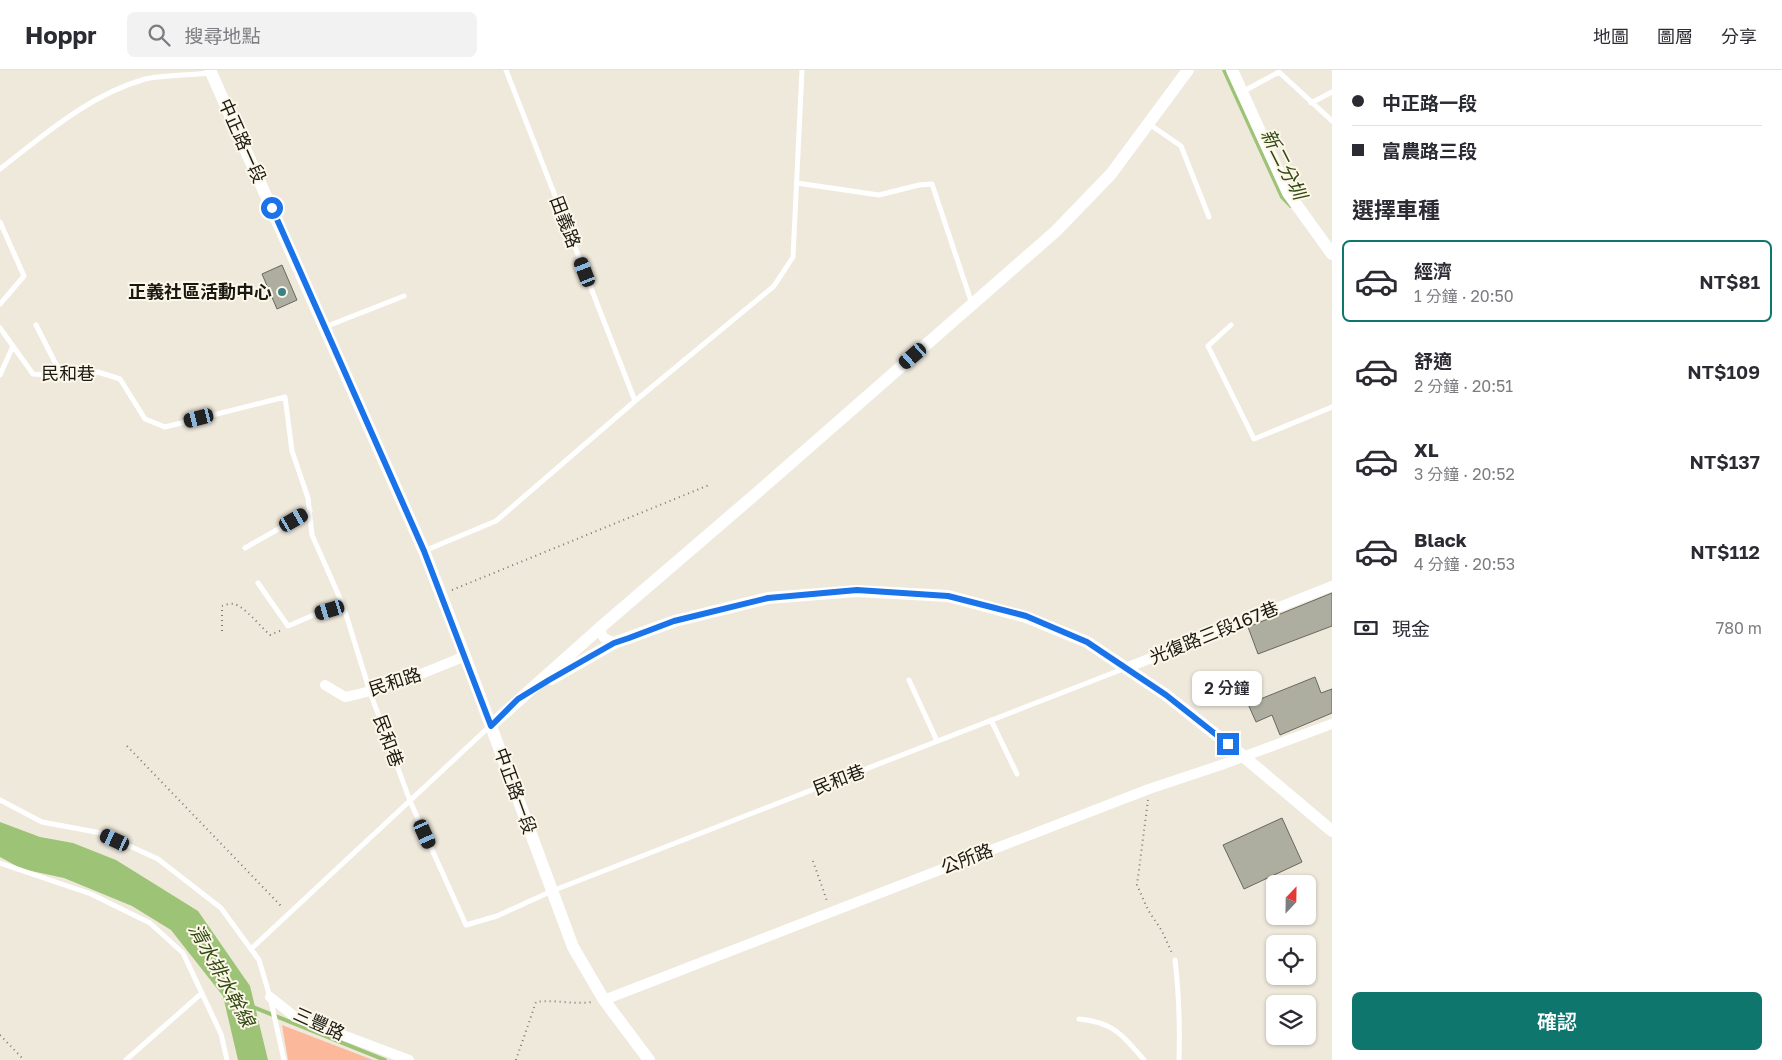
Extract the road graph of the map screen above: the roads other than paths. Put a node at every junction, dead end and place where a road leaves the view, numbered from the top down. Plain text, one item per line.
1 (506, 70) edge
2 (802, 70) edge
3 (1188, 70) edge
4 (1232, 70) edge
5 (210, 71) edge
6 (1280, 71) edge
7 (1242, 92) junction
8 (1332, 92) edge
9 (1311, 103) junction
10 (1332, 121) edge
11 (1148, 124) junction
12 (0, 169) edge
13 (797, 183) junction
14 (1209, 217) dead end
15 (0, 222) edge
16 (1332, 254) edge
17 (404, 296) dead end
18 (0, 304) edge
19 (972, 304) junction
20 (36, 325) dead end
21 (1231, 325) dead end
22 (324, 327) junction
23 (0, 328) edge
24 (13, 346) junction
25 (0, 375) edge
26 (62, 376) junction
27 (635, 401) junction
28 (1332, 407) edge
29 (310, 511) junction
30 (245, 548) dead end
31 (424, 551) junction
32 (258, 583) dead end
33 (1332, 586) edge
34 (343, 605) junction
35 (602, 626) junction
36 (614, 643) junction
37 (465, 656) junction
38 (1126, 668) junction
39 (909, 680) dead end
40 (325, 685) dead end
41 (370, 692) junction
42 (518, 699) junction
43 (991, 720) junction
44 (1332, 724) edge
45 (491, 726) junction
46 (937, 741) junction
47 (1243, 756) junction
48 (1018, 774) dead end
49 (0, 800) edge
50 (410, 800) junction
51 (1332, 831) edge
52 (0, 863) edge
53 (552, 891) junction
54 (251, 949) junction
55 (1175, 960) road end
56 (202, 993) junction
57 (270, 997) junction
58 (604, 1000) junction
59 (1079, 1018) dead end
60 (126, 1060) edge
61 (227, 1060) edge
62 (284, 1060) edge
63 (409, 1060) edge
64 (649, 1060) edge
65 (1144, 1060) edge
66 (1179, 1060) edge

1 - 27 lane, 田義路
2 - 13 lane
3 - 11 street
4 - 7 street
5 - 12 lane
5 - 22 street, 中正路一段
6 - 7 lane
6 - 9 lane
7 - 16 street
8 - 9 lane
9 - 10 lane
11 - 14 lane
11 - 19 street
13 - 19 lane
13 - 27 lane
15 - 18 lane
17 - 22 lane
19 - 35 street
20 - 26 lane
21 - 28 lane
22 - 31 street, 中正路一段
23 - 24 lane, 民和巷
24 - 25 lane
24 - 26 lane, 民和巷
26 - 29 lane, 民和巷
27 - 31 lane
29 - 30 lane
29 - 34 lane, 民和巷
31 - 37 street, 中正路一段
32 - 34 lane
33 - 38 street, 光復路三段167巷
34 - 41 lane, 民和巷
35 - 36 street
35 - 42 street
36 - 38 street
36 - 42 street
37 - 41 street, 民和路
37 - 45 street, 中正路一段
38 - 43 lane, 民和巷
38 - 47 street
39 - 46 lane
40 - 41 street, 民和路
41 - 50 lane, 民和巷
42 - 45 street
43 - 46 lane, 民和巷
43 - 48 lane
44 - 47 street, 公所路
45 - 50 lane
45 - 53 street, 中正路一段
46 - 53 lane, 民和巷
47 - 51 street
47 - 58 street, 公所路
49 - 54 lane
50 - 53 lane, 民和巷
50 - 54 lane
52 - 56 lane
53 - 58 street, 中正路一段
54 - 57 lane
55 - 66 lane
56 - 60 lane
56 - 61 lane
57 - 62 lane
57 - 63 street, 三豐路
58 - 64 street, 中正路一段
59 - 65 lane

